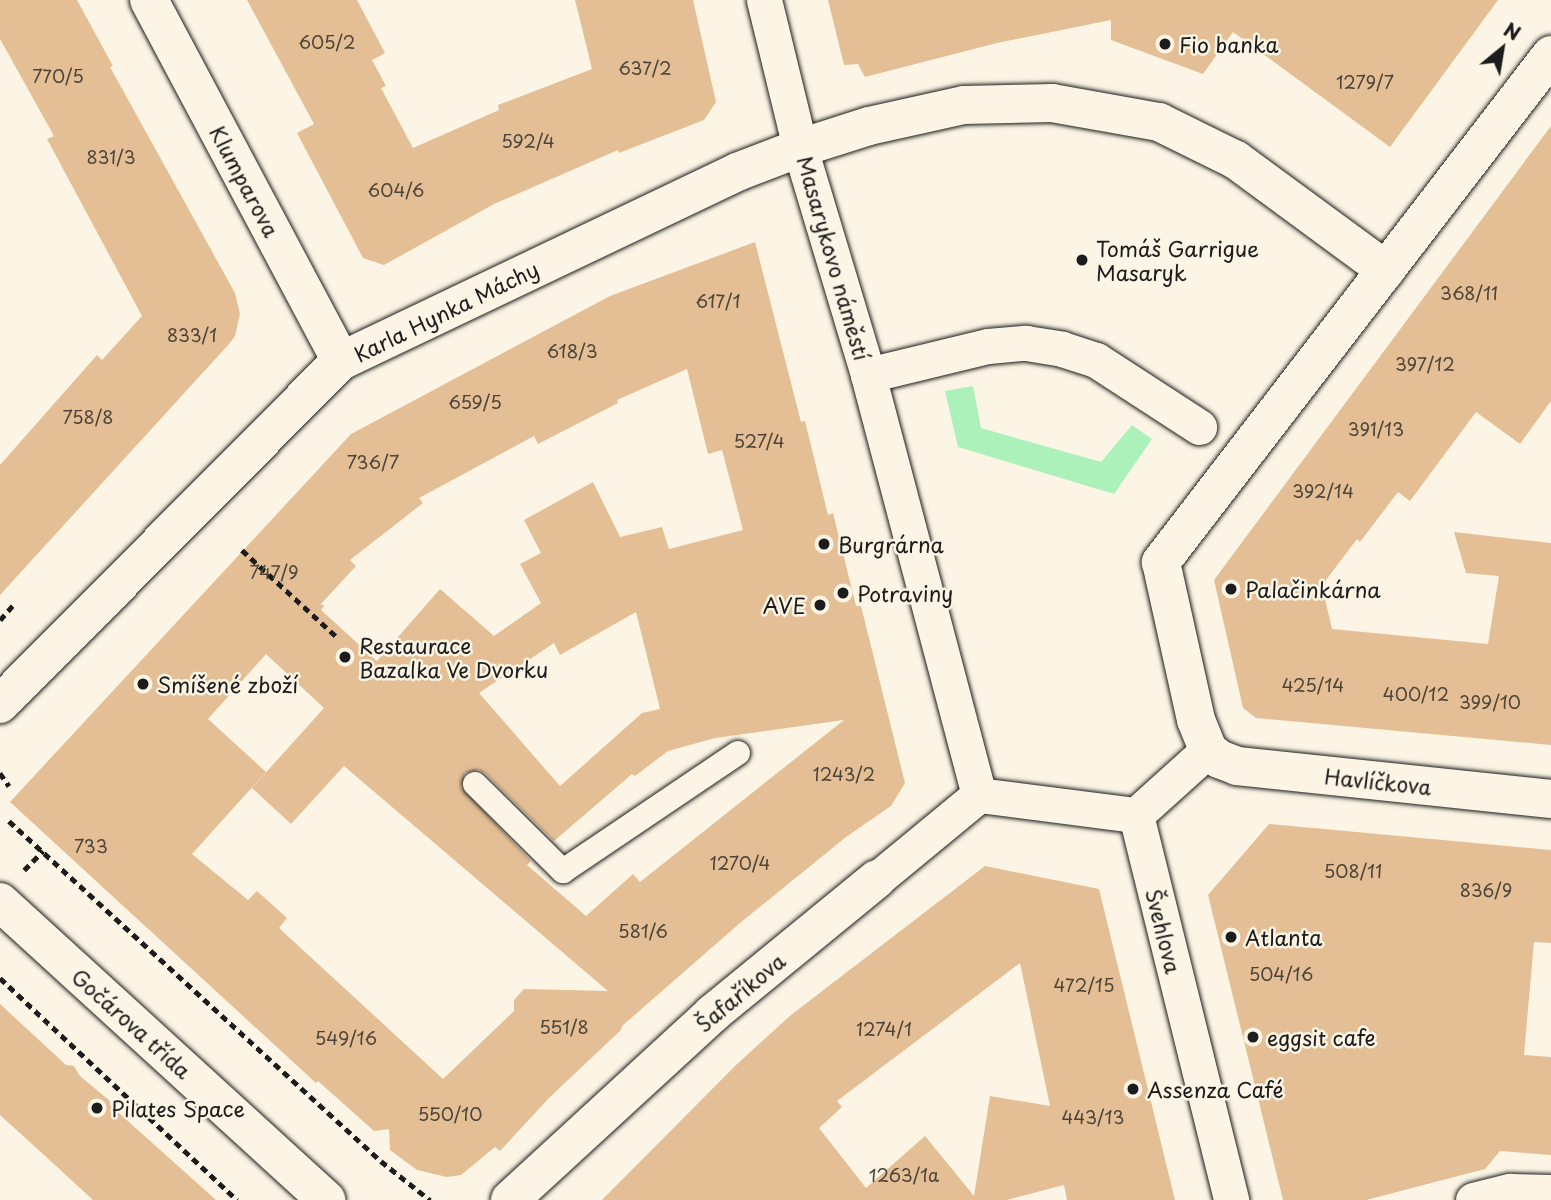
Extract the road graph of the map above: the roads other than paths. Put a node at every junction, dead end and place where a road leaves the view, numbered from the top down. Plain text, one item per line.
1 (149, 0) edge
2 (764, 0) edge
3 (1551, 55) edge
4 (800, 148) junction
5 (1386, 270) junction
6 (341, 361) junction
7 (868, 375) junction
8 (1199, 427) dead end
9 (0, 704) edge
10 (1208, 750) junction
11 (738, 753) dead end
12 (475, 784) dead end
13 (979, 794) junction
14 (1551, 799) edge
15 (1136, 815) junction
16 (877, 879) joint
17 (0, 902) edge
18 (1551, 1192) edge
19 (326, 1200) edge
20 (510, 1200) edge
21 (1231, 1200) edge
22 (1473, 1200) edge

1 - 6 street, Klumparova
2 - 4 street
3 - 5 street
4 - 5 street, Masarykovo náměstí
4 - 6 street, Karla Hynka Máchy
4 - 7 street, Masarykovo náměstí
5 - 10 street
6 - 9 street, Karla Hynka Máchy
7 - 8 street, Masarykovo náměstí
7 - 13 street, Masarykovo náměstí
10 - 14 street, Havlíčkova
10 - 15 street
11 - 12 lane
13 - 15 street
13 - 16 street, Šafaříkova
15 - 21 street, Švehlova
16 - 20 street, Šafaříkova
17 - 19 street, Gočárova třída
18 - 22 street

